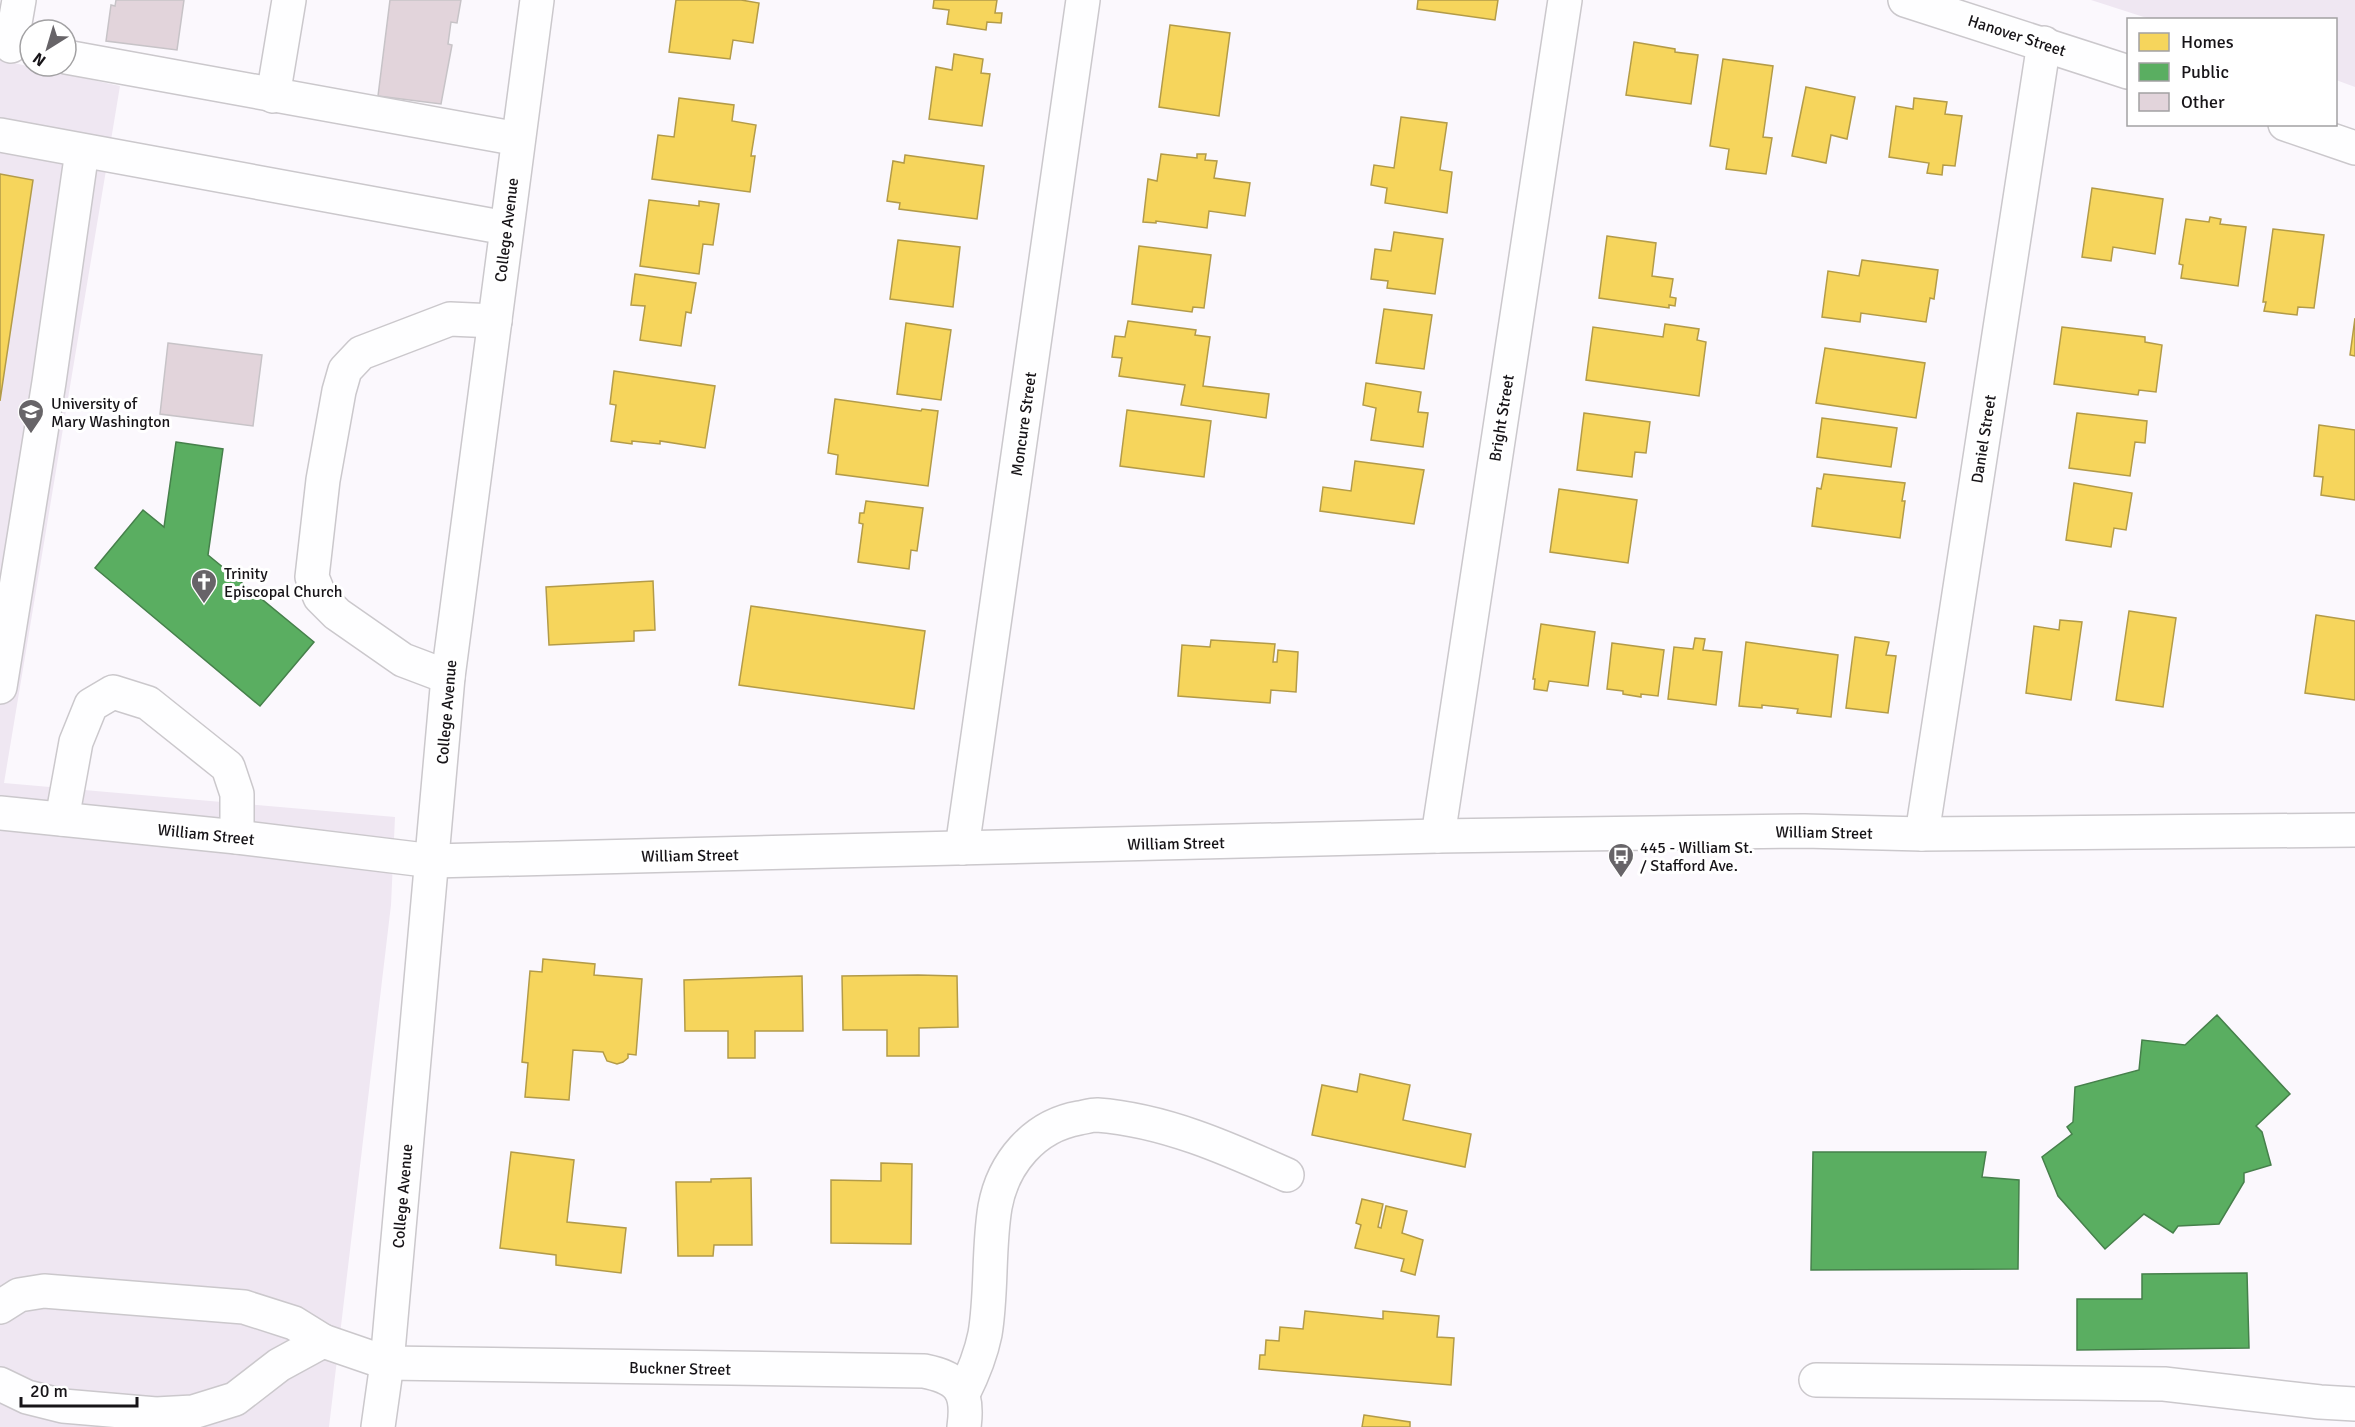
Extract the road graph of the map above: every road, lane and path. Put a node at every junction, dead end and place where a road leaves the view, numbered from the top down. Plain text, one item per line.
1 (19, 0) edge
2 (289, 0) edge
3 (537, 0) edge
4 (1083, 0) edge
5 (1565, 0) edge
6 (1905, 0) edge
7 (2044, 43) junction
8 (14, 47) edge
9 (78, 59) edge
10 (2127, 72) edge
11 (273, 96) junction
12 (2291, 126) edge
13 (0, 135) edge
14 (518, 139) junction
15 (2355, 148) edge
16 (82, 151) junction
17 (506, 228) junction
18 (495, 321) junction
19 (448, 677) junction
20 (0, 687) edge
21 (0, 813) edge
22 (62, 819) junction
23 (2355, 830) edge
24 (1923, 834) junction
25 (1438, 836) junction
26 (237, 837) junction
27 (962, 848) junction
28 (433, 861) junction
29 (1287, 1175) dead end
30 (0, 1307) edge
31 (324, 1341) junction
32 (387, 1363) junction
33 (1816, 1380) dead end
34 (0, 1383) edge
35 (963, 1394) junction
36 (2355, 1404) edge
37 (378, 1427) edge
38 (964, 1427) edge

1 - 8 street
2 - 11 street
3 - 14 street, College Avenue
4 - 27 street, Moncure Street
5 - 25 street, Bright Street
6 - 7 street, Hanover Street
7 - 10 street, Hanover Street
7 - 24 street, Daniel Street
9 - 11 street
11 - 14 street
12 - 15 street
13 - 16 street
14 - 17 street, College Avenue
16 - 17 street
16 - 20 street
17 - 18 street, College Avenue
18 - 19 street, College Avenue
18 - 19 street
19 - 28 street, College Avenue
21 - 22 street, William Street
22 - 26 street, William Street
22 - 26 street
23 - 24 street, William Street
24 - 25 street, William Street
25 - 27 street, William Street
26 - 28 street, William Street
27 - 28 street, William Street
28 - 32 street, College Avenue
29 - 35 street
30 - 31 street, Buckner Street
31 - 32 street, Buckner Street
31 - 34 street
32 - 35 street, Buckner Street
32 - 37 street, College Avenue
33 - 36 street
35 - 38 street

